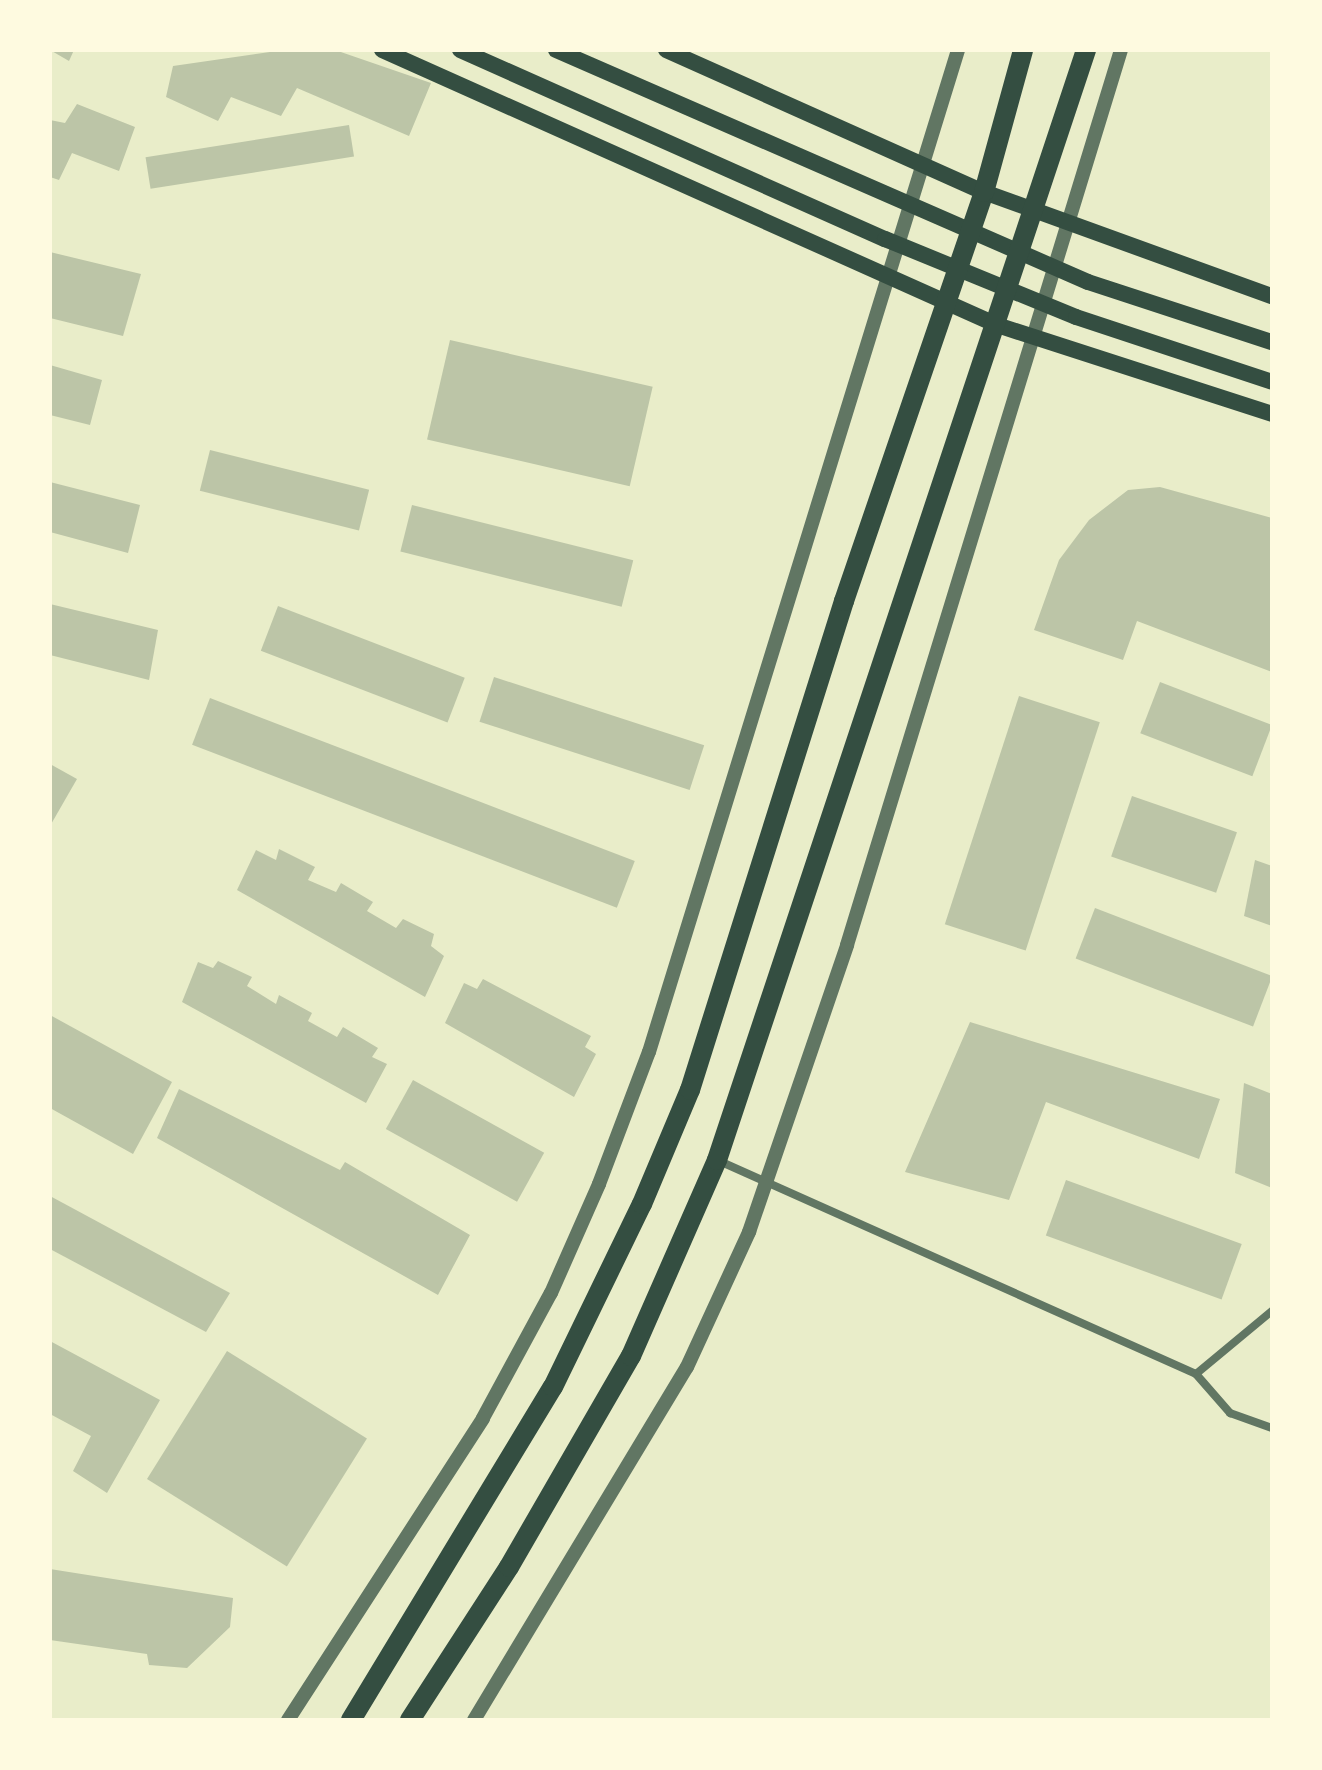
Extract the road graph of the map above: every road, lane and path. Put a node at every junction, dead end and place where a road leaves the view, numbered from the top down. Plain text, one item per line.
1 (382, 50) edge
2 (460, 50) edge
3 (556, 50) edge
4 (666, 50) edge
5 (958, 50) edge
6 (1023, 50) edge
7 (1086, 50) edge
8 (1121, 50) edge
9 (923, 165) junction
10 (984, 192) junction
11 (1034, 212) junction
12 (1067, 224) junction
13 (888, 277) junction
14 (1272, 296) edge
15 (947, 304) junction
16 (997, 325) junction
17 (1032, 336) junction
18 (1272, 342) edge
19 (1272, 382) edge
20 (1272, 414) edge
21 (717, 1160) junction
22 (766, 1182) junction
23 (1272, 1311) edge
24 (1196, 1374) junction
25 (1272, 1428) edge
26 (288, 1720) edge
27 (351, 1720) edge
28 (410, 1720) edge
29 (474, 1720) edge

1 - 13 main road
2 - 19 main road
3 - 18 main road
4 - 9 main road
5 - 9 street
6 - 10 main road
7 - 11 main road
8 - 12 street
9 - 10 main road
9 - 13 street
10 - 11 main road
10 - 15 main road
11 - 12 main road
11 - 16 main road
12 - 14 main road
12 - 17 street
13 - 15 main road
13 - 26 street
15 - 16 main road
15 - 27 main road
16 - 17 main road
16 - 21 main road
17 - 20 main road
17 - 22 street
21 - 22 street
21 - 28 main road
22 - 24 street
22 - 29 street
23 - 24 street
24 - 25 street

